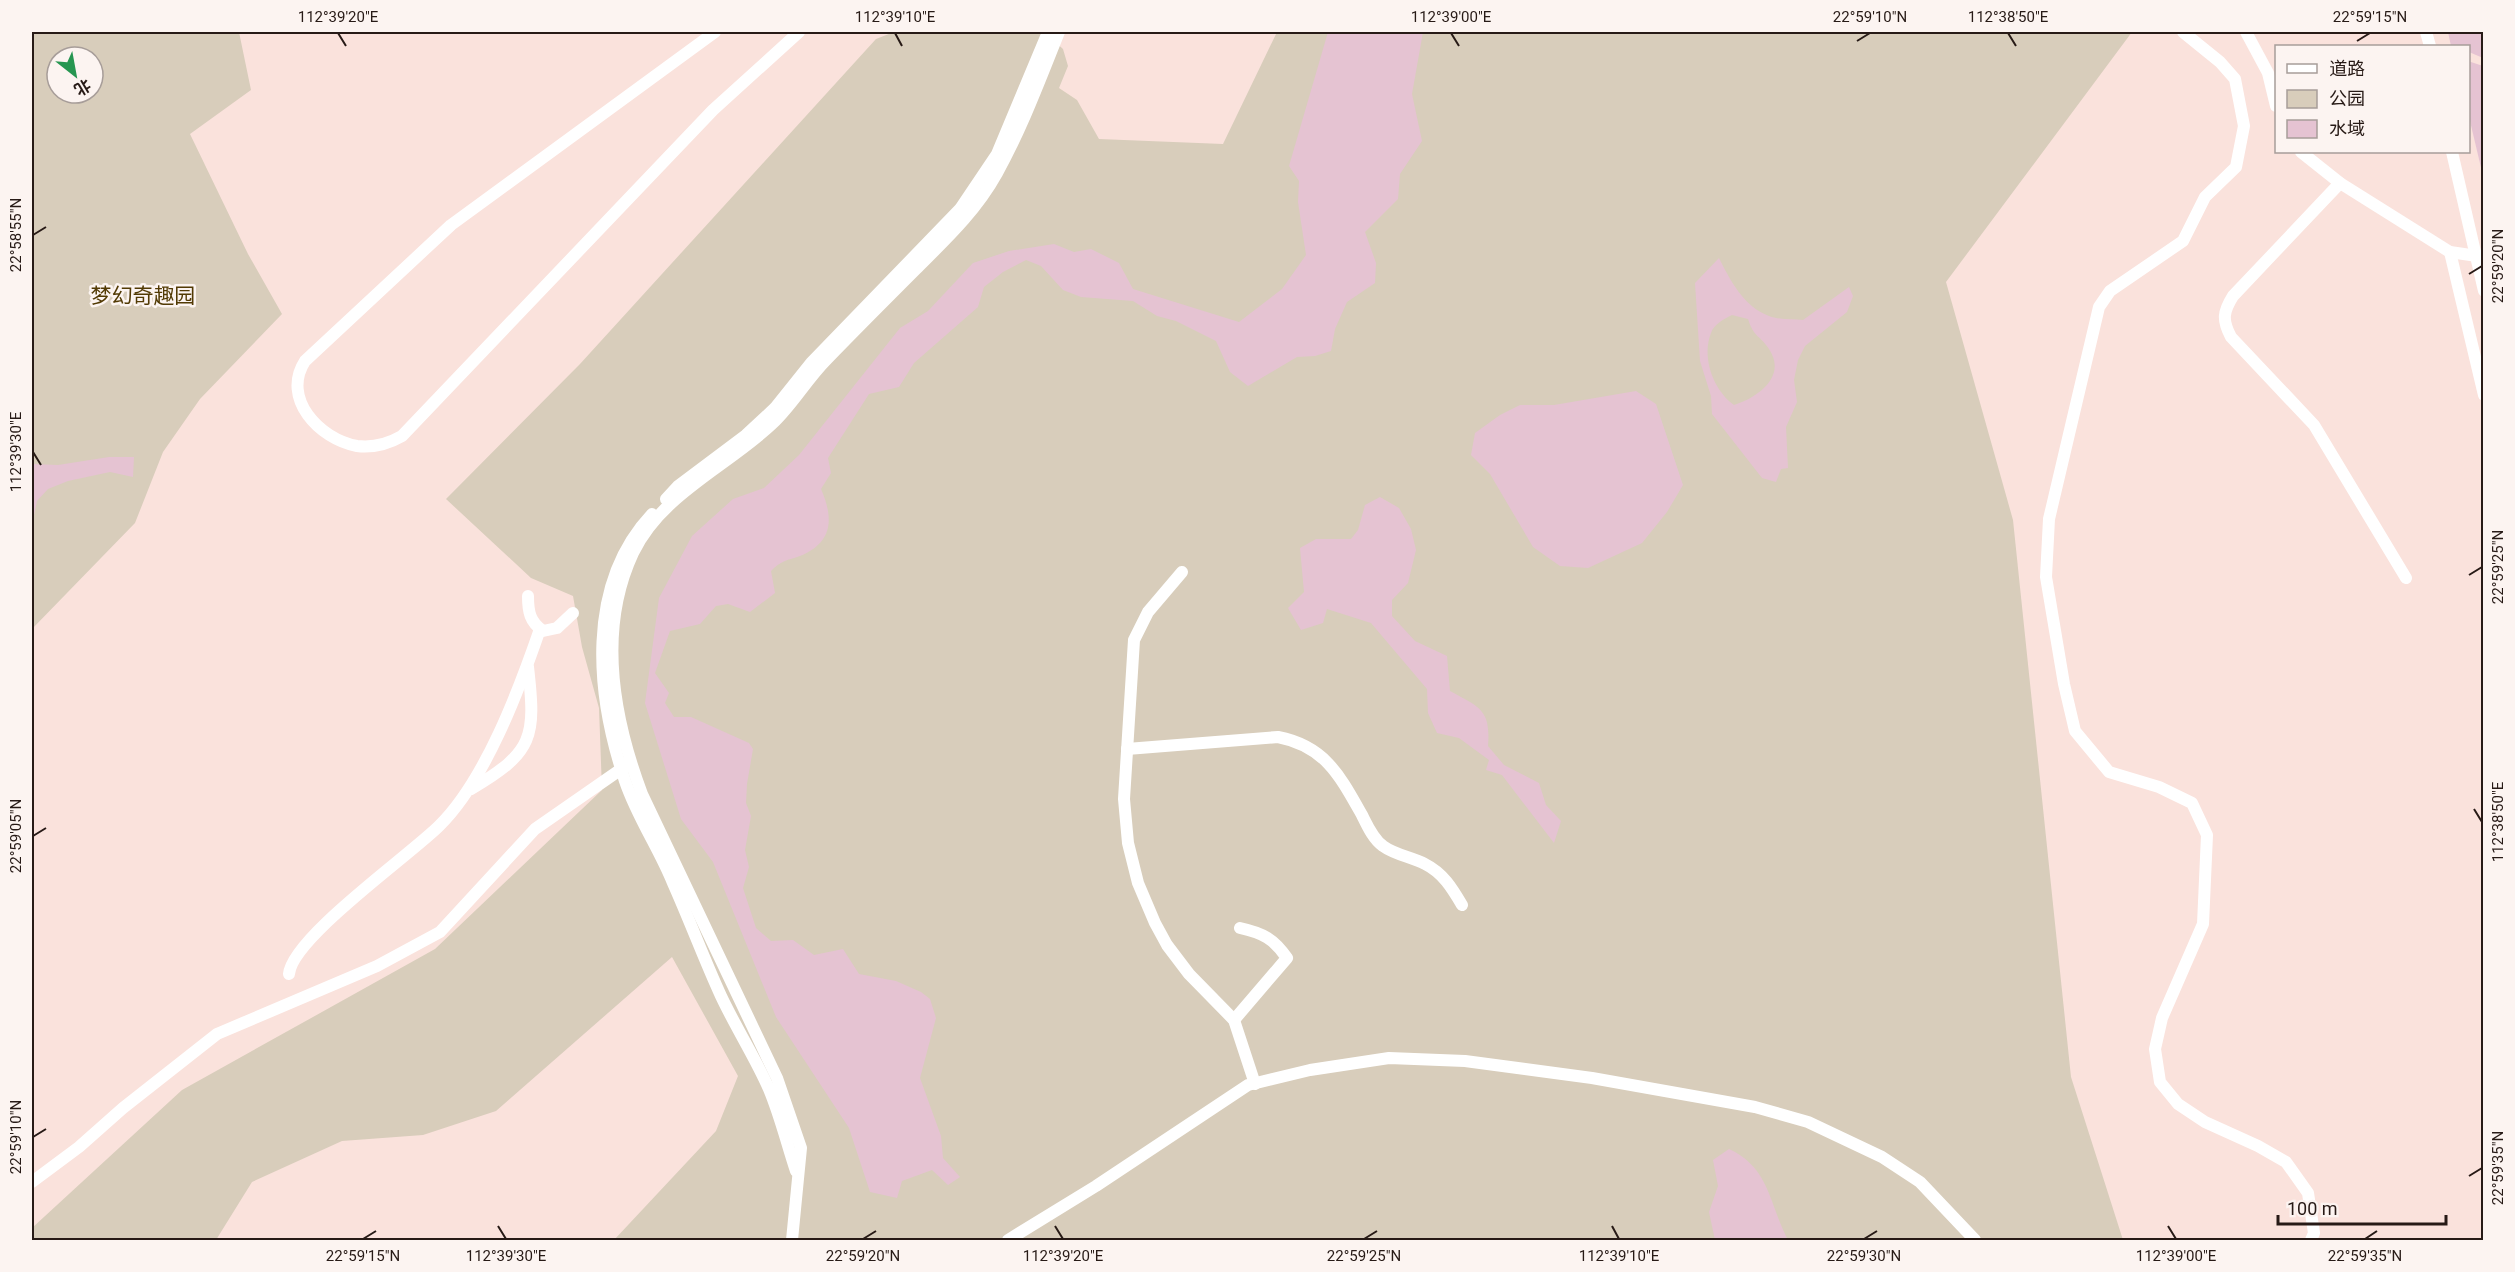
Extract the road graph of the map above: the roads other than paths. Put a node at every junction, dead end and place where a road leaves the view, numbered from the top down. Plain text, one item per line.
1 (715, 32) edge
2 (799, 32) edge
3 (1048, 32) edge
4 (1059, 32) edge
5 (2183, 32) edge
6 (2246, 32) edge
7 (2275, 99) edge
8 (2302, 153) edge
9 (2452, 153) edge
10 (2340, 183) junction
11 (2450, 252) junction
12 (2479, 257) edge
13 (2484, 291) edge
14 (2484, 395) edge
15 (1182, 572) dead end
16 (2406, 578) dead end
17 (528, 596) dead end
18 (573, 613) dead end
19 (540, 629) junction
20 (528, 664) junction
21 (1127, 749) junction
22 (626, 766) junction
23 (470, 790) junction
24 (1462, 905) dead end
25 (1240, 928) dead end
26 (289, 974) dead end
27 (1234, 1020) junction
28 (1255, 1084) junction
29 (32, 1182) edge
30 (792, 1240) edge
31 (1008, 1240) edge
32 (1975, 1240) edge
33 (2311, 1240) edge

1 - 2 street
3 - 22 street
4 - 22 street
5 - 33 street
6 - 7 street
8 - 10 street
9 - 12 street
10 - 11 street
10 - 16 street
11 - 12 street
11 - 14 street
12 - 13 street
15 - 21 street
17 - 19 street
18 - 19 street
19 - 20 street
20 - 23 street
20 - 23 street
21 - 24 street
21 - 27 street
22 - 29 street
22 - 30 street
23 - 26 street
25 - 27 street
27 - 28 street
28 - 31 street
28 - 32 street

